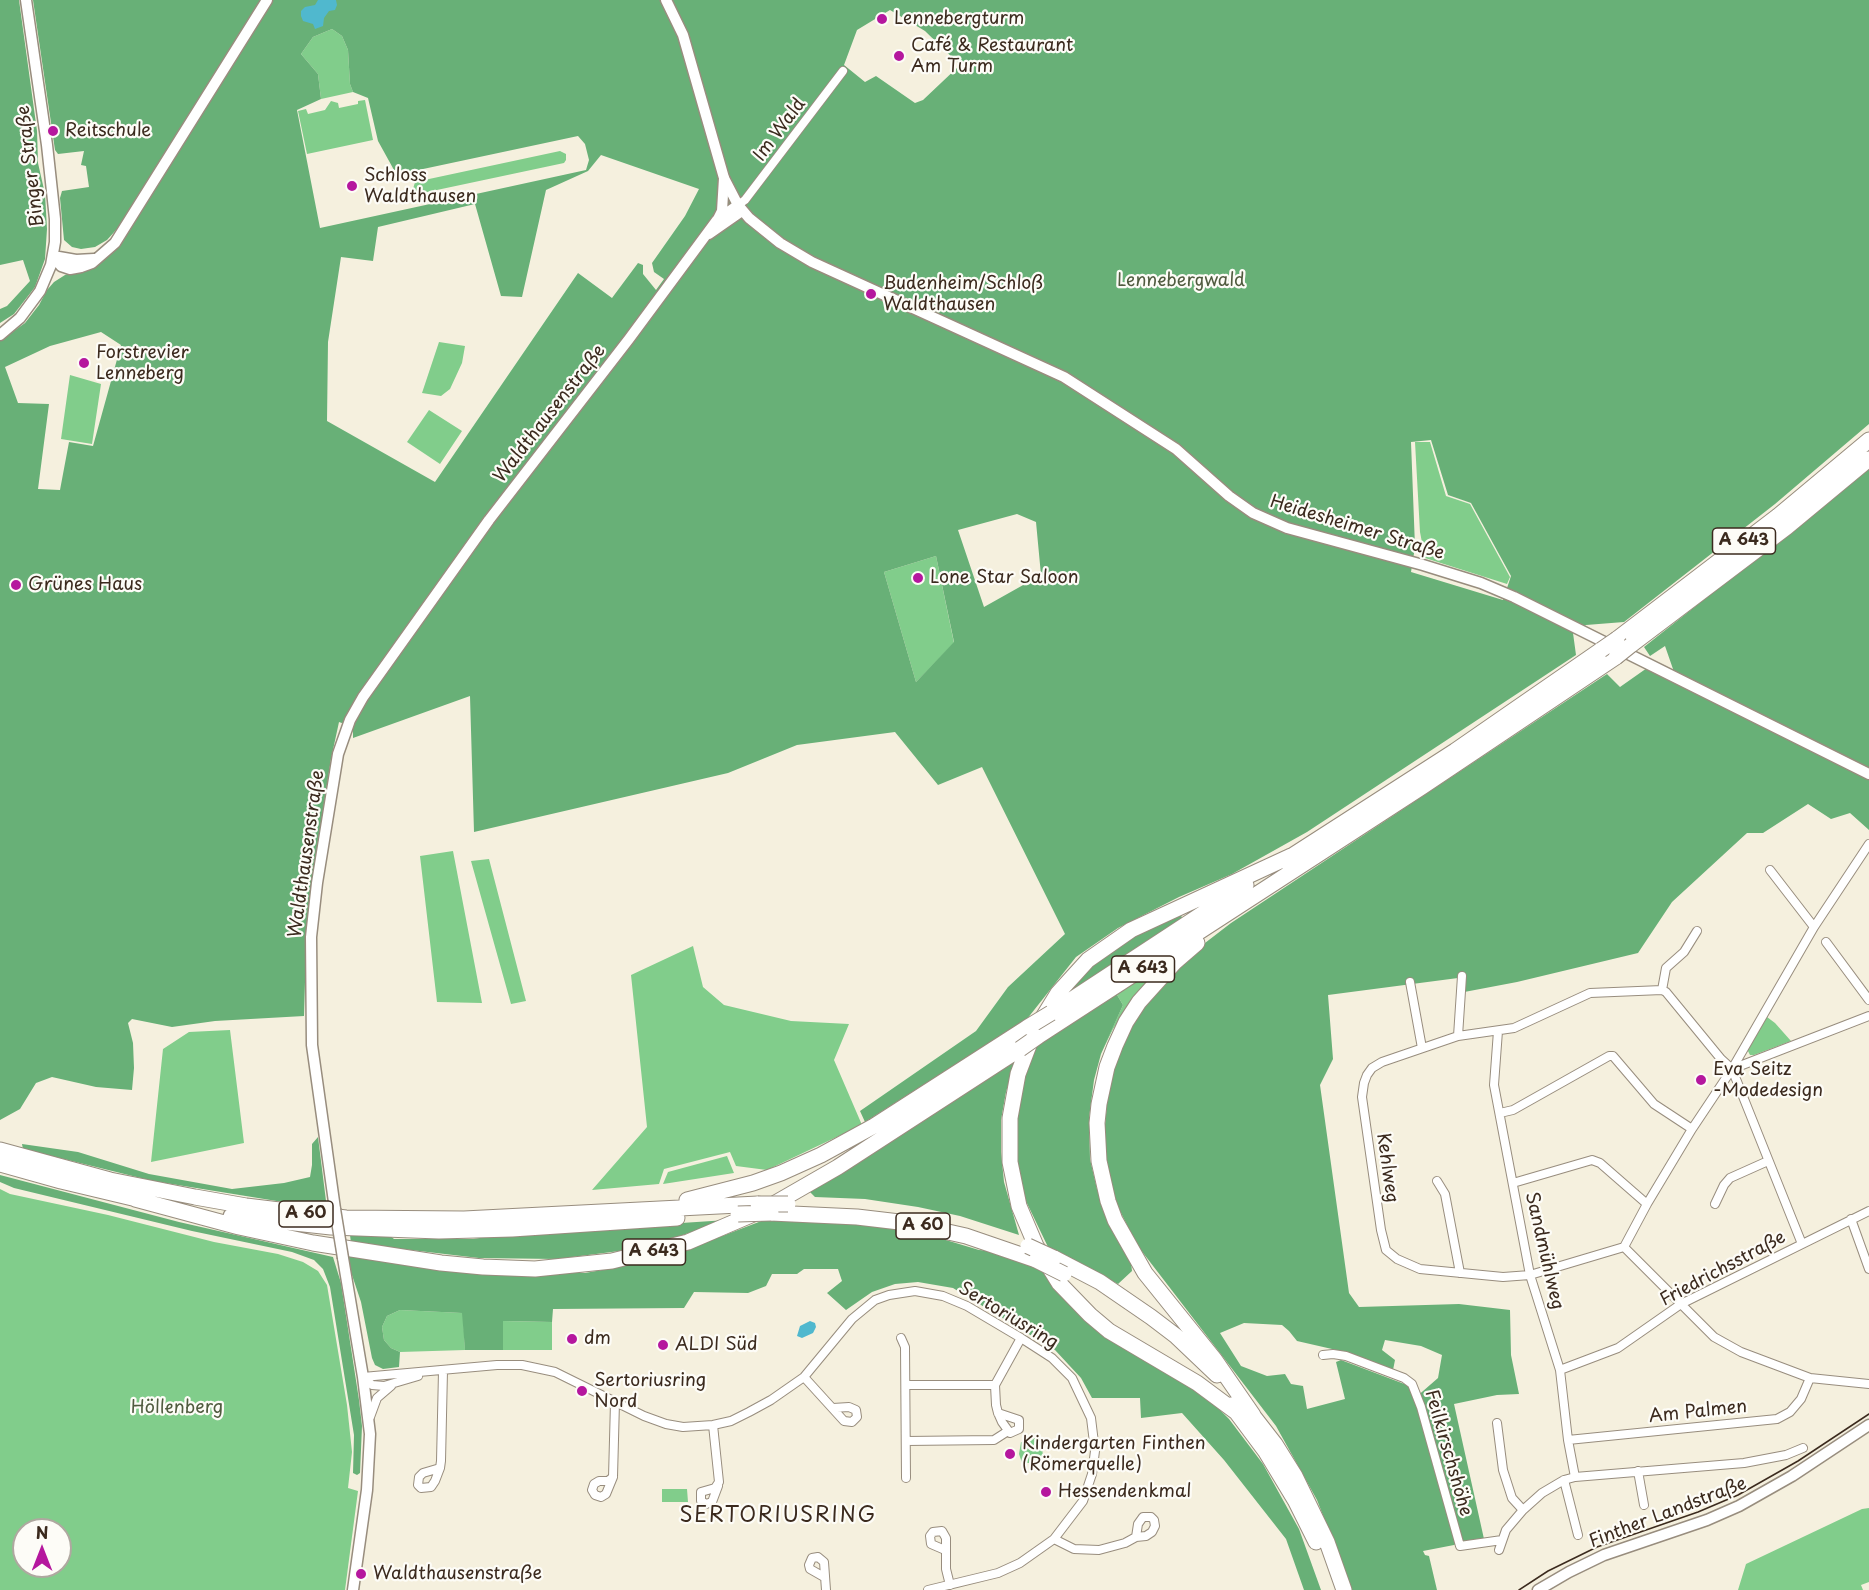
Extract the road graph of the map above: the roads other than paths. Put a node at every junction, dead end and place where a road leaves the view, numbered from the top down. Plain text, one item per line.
1 (26, 0) edge
2 (267, 0) edge
3 (666, 0) edge
4 (843, 71) dead end
5 (724, 178) junction
6 (740, 208) junction
7 (717, 220) junction
8 (706, 236) junction
9 (53, 256) junction
10 (97, 258) junction
11 (70, 269) junction
12 (44, 283) junction
13 (0, 335) edge
14 (1869, 440) edge
15 (1869, 459) edge
16 (1624, 642) junction
17 (1608, 653) junction
18 (1869, 774) edge
19 (1869, 844) edge
20 (1291, 856) junction
21 (1770, 870) dead end
22 (1248, 900) junction
23 (1815, 927) junction
24 (1697, 931) dead end
25 (1826, 942) dead end
26 (1462, 976) dead end
27 (1410, 982) dead end
28 (1662, 990) junction
29 (1869, 1000) edge
30 (1869, 1016) edge
31 (1498, 1031) junction
32 (1033, 1032) junction
33 (1458, 1036) junction
34 (1422, 1048) junction
35 (1732, 1069) junction
36 (1500, 1113) junction
37 (1692, 1129) junction
38 (0, 1150) edge
39 (1768, 1161) junction
40 (0, 1164) edge
41 (1437, 1181) dead end
42 (1513, 1183) junction
43 (135, 1199) junction
44 (1647, 1204) junction
45 (1715, 1204) dead end
46 (619, 1211) junction
47 (1869, 1211) edge
48 (1851, 1219) junction
49 (1802, 1244) junction
50 (1624, 1247) junction
51 (1869, 1269) edge
52 (1460, 1273) junction
53 (1530, 1275) junction
54 (1681, 1304) junction
55 (901, 1338) dead end
56 (1021, 1338) junction
57 (1323, 1355) dead end
58 (1560, 1370) junction
59 (443, 1371) junction
60 (428, 1372) junction
61 (363, 1377) junction
62 (804, 1377) junction
63 (1810, 1378) junction
64 (1869, 1384) edge
65 (392, 1385) junction
66 (906, 1385) junction
67 (995, 1385) junction
68 (615, 1402) junction
69 (832, 1408) dead end
70 (1236, 1412) junction
71 (998, 1413) junction
72 (1253, 1415) junction
73 (369, 1419) junction
74 (1497, 1424) dead end
75 (713, 1425) junction
76 (1869, 1425) edge
77 (1008, 1431) junction
78 (1568, 1440) junction
79 (906, 1442) junction
80 (1803, 1448) dead end
81 (440, 1468) dead end
82 (1638, 1471) junction
83 (613, 1477) dead end
84 (1575, 1477) junction
85 (906, 1478) dead end
86 (1564, 1480) junction
87 (718, 1485) dead end
88 (1644, 1505) dead end
89 (1522, 1510) junction
90 (1578, 1534) dead end
91 (1136, 1537) dead end
92 (1054, 1539) junction
93 (1502, 1540) junction
94 (945, 1550) dead end
95 (1499, 1550) dead end
96 (824, 1577) dead end
97 (950, 1585) junction
98 (353, 1590) edge
99 (826, 1590) edge
100 (930, 1590) edge
101 (1333, 1590) edge
102 (1344, 1590) edge
103 (1538, 1590) edge

1 - 9 main road, Binger Straße
2 - 10 main road
3 - 5 main road, Heidesheimer Straße
4 - 6 street, Im Wald
5 - 6 main road, Heidesheimer Straße
5 - 7 main road
6 - 7 main road, Waldthausenstraße
6 - 8 main road, Waldthausenstraße
6 - 18 main road, Heidesheimer Straße
7 - 8 main road, Waldthausenstraße
8 - 61 main road, Waldthausenstraße, bridge
9 - 10 main road
9 - 11 main road
9 - 12 main road, Binger Straße
10 - 11 main road
11 - 12 main road
12 - 13 main road
14 - 16 highway, A 643
15 - 16 highway, A 643
16 - 17 highway, A 643, bridge
17 - 20 highway, A 643
17 - 22 highway, A 643
19 - 23 street
20 - 32 highway, A 643, bridge
20 - 70 highway
21 - 23 street
22 - 32 highway, A 643
22 - 72 highway
23 - 35 street
24 - 28 street
25 - 29 street
26 - 33 street
27 - 34 street
28 - 31 street, Kehlweg
28 - 35 street
30 - 35 street
31 - 33 street, Kehlweg
31 - 36 street, Sandmühlweg
32 - 43 highway, A 643, bridge
32 - 46 highway, A 643
33 - 34 street, Kehlweg
34 - 52 street, Kehlweg
35 - 37 street
35 - 39 street
36 - 37 street
36 - 42 street, Sandmühlweg
37 - 44 street
38 - 46 highway, A 60
39 - 45 street
39 - 49 street
40 - 43 highway, A 60
41 - 52 street
42 - 44 street
42 - 53 street, Sandmühlweg
43 - 70 highway, A 60, bridge
44 - 50 street
46 - 72 highway, A 60, bridge
47 - 48 street, Friedrichsstraße
48 - 49 street, Friedrichsstraße
48 - 51 street
49 - 54 street, Friedrichsstraße
50 - 53 street, Kehlweg
50 - 54 street
52 - 53 street, Kehlweg
53 - 58 street, Sandmühlweg
54 - 58 street, Friedrichsstraße
54 - 63 street
55 - 66 street
56 - 62 street, Sertoriusring
56 - 67 street
56 - 92 street, Sertoriusring
57 - 93 street, Feilkirschshöhe
58 - 78 street, Sandmühlweg
59 - 60 street, Sertoriusring
59 - 68 street, Sertoriusring
59 - 81 street
60 - 61 street, Sertoriusring
60 - 65 street, Sertoriusring
61 - 65 street
61 - 73 main road, Waldthausenstraße
62 - 69 street
62 - 75 street, Sertoriusring
63 - 64 street
63 - 78 street, Am Palmen
65 - 73 street
66 - 67 street
66 - 79 street
67 - 71 street
68 - 75 street, Sertoriusring
68 - 83 street
70 - 101 highway, A 60
71 - 77 street
71 - 77 street
72 - 102 highway, A 60
73 - 98 main road, Waldthausenstraße
74 - 89 street
75 - 87 street
76 - 103 main road, Finther Landstraße
77 - 79 street
78 - 84 street, Sandmühlweg
79 - 85 street
80 - 82 street
82 - 84 street
82 - 88 street
84 - 86 street
86 - 89 street
86 - 90 street
89 - 93 street
91 - 92 street
92 - 97 street, Sertoriusring
93 - 95 street
94 - 97 street
96 - 99 street
97 - 100 street, Sertoriusring

